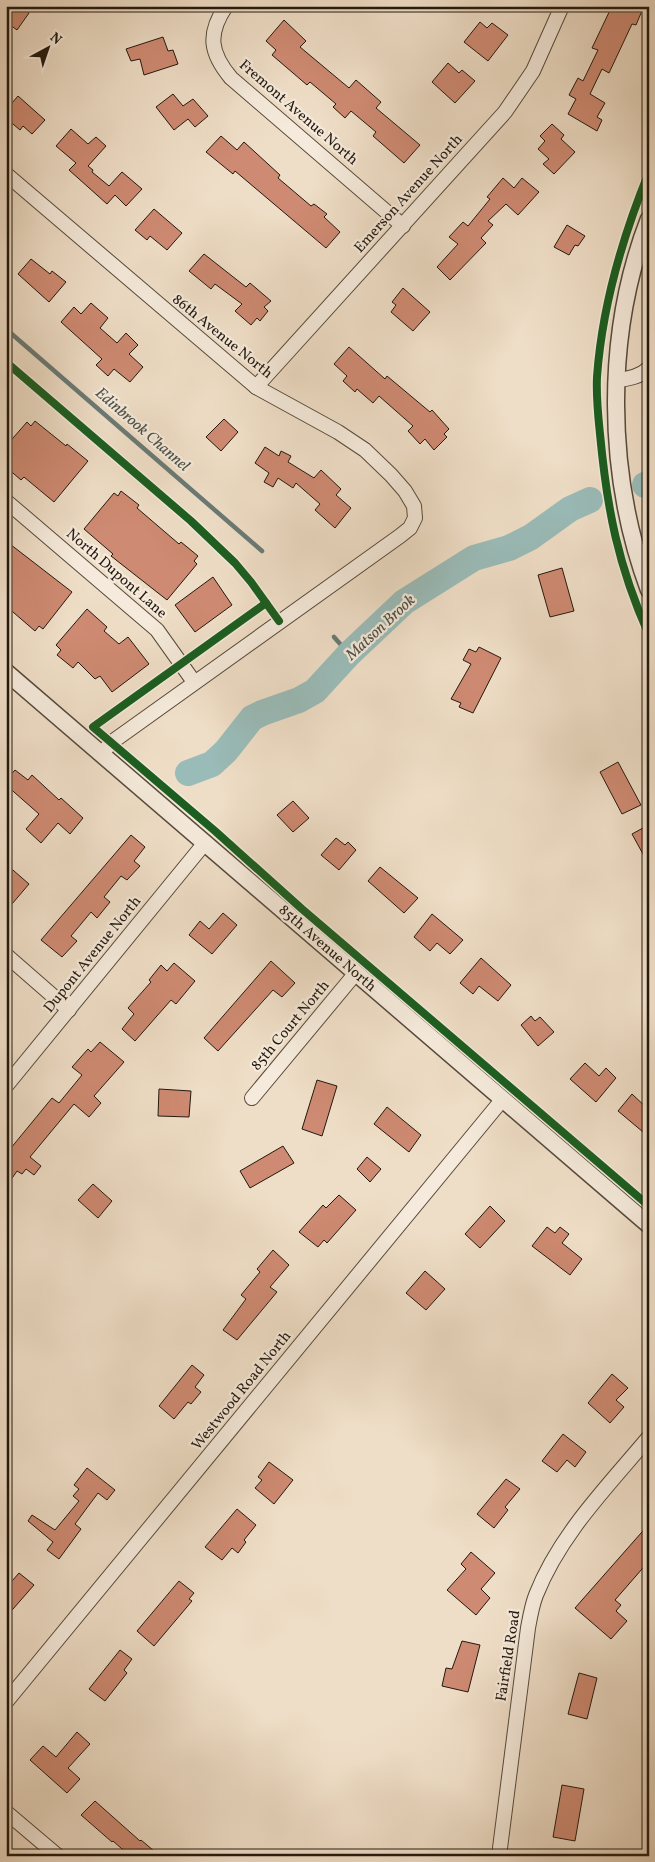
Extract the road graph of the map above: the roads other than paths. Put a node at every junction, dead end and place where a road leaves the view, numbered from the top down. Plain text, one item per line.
1 (226, 6) edge
2 (562, 6) edge
3 (6, 174) edge
4 (649, 219) edge
5 (402, 226) junction
6 (649, 368) edge
7 (616, 380) junction
8 (256, 387) junction
9 (6, 501) edge
10 (649, 590) edge
11 (6, 672) edge
12 (194, 682) junction
13 (101, 754) junction
14 (204, 844) junction
15 (6, 956) edge
16 (356, 974) junction
17 (69, 1010) junction
18 (6, 1086) edge
19 (252, 1098) dead end
20 (502, 1100) junction
21 (649, 1225) edge
22 (649, 1437) edge
23 (6, 1702) edge
24 (6, 1812) edge
25 (58, 1856) edge
26 (499, 1856) edge

1 - 5 street, Fremont Avenue North
2 - 5 street, Emerson Avenue North
3 - 8 street, 86th Avenue North
4 - 7 street
5 - 8 street, Emerson Avenue North
6 - 7 street
7 - 10 street
8 - 12 street, 86th Avenue North
9 - 12 street, North Dupont Lane
11 - 13 street, 85th Avenue North
12 - 13 street
13 - 14 street, 85th Avenue North
14 - 16 street, 85th Avenue North
14 - 17 street, Dupont Avenue North
15 - 17 street
16 - 19 street, 85th Court North
16 - 20 street, 85th Avenue North
17 - 18 street, Dupont Avenue North
20 - 21 street, 85th Avenue North
20 - 23 street, Westwood Road North
22 - 26 street, Fairfield Road
24 - 25 street

